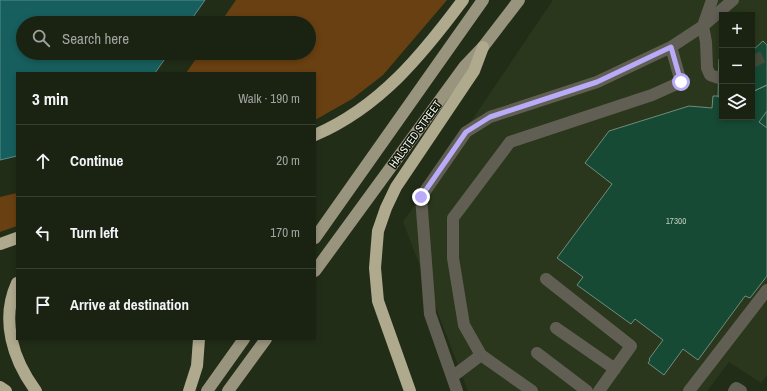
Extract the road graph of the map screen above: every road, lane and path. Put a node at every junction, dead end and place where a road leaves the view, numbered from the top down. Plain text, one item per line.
1 (463, 0) edge
2 (483, 0) edge
3 (519, 0) edge
4 (712, 0) edge
5 (734, 0) edge
6 (703, 26) junction
7 (483, 47) junction
8 (671, 47) junction
9 (719, 78) dead end
10 (316, 134) edge
11 (316, 237) edge
12 (16, 238) edge
13 (0, 244) edge
14 (316, 270) edge
15 (546, 279) dead end
16 (16, 285) edge
17 (767, 290) edge
18 (556, 328) dead end
19 (199, 340) edge
20 (243, 340) edge
21 (265, 340) edge
22 (537, 353) dead end
23 (481, 355) junction
24 (615, 369) junction
25 (452, 377) junction
26 (0, 387) edge
27 (6, 391) edge
28 (36, 391) edge
29 (189, 391) edge
30 (207, 391) edge
31 (228, 391) edge
32 (410, 391) edge
33 (457, 391) edge
34 (532, 391) edge
35 (587, 391) edge
36 (599, 391) edge
37 (689, 391) edge
38 (734, 391) edge
39 (741, 391) edge

1 - 10 highway
2 - 11 main road, HALSTED STREET
3 - 7 main road, HALSTED STREET
4 - 6 lane
5 - 6 lane
6 - 8 lane
6 - 9 lane
7 - 14 main road, HALSTED STREET
7 - 32 highway
8 - 23 lane
8 - 25 lane
12 - 13 highway
15 - 24 lane
16 - 28 highway
17 - 37 lane
18 - 24 lane
19 - 29 highway
20 - 30 main road
21 - 31 main road
22 - 35 lane
23 - 25 lane
23 - 34 lane
24 - 36 lane
25 - 33 lane
26 - 27 highway
38 - 39 lane

